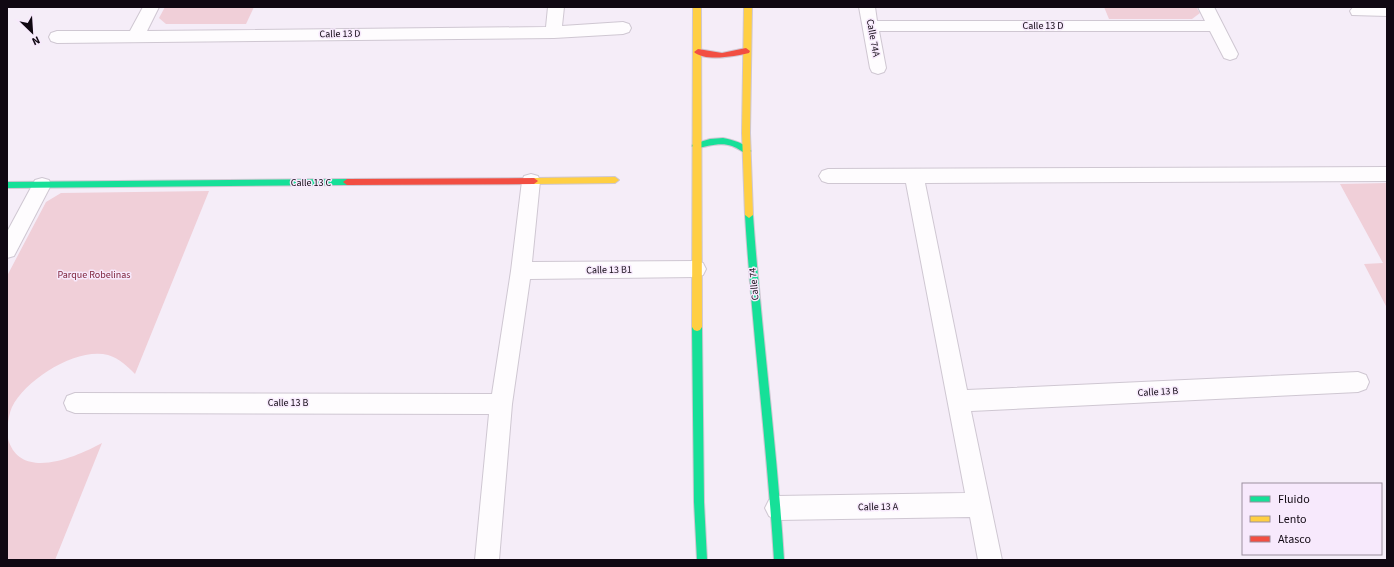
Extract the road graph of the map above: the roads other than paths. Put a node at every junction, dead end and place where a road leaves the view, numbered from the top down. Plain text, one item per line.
1 (151, 7) edge
2 (556, 7) edge
3 (697, 7) edge
4 (748, 7) edge
5 (867, 7) edge
6 (1206, 7) edge
7 (1358, 11) dead end
8 (1387, 11) edge
9 (870, 26) junction
10 (1216, 26) junction
11 (623, 28) dead end
12 (554, 32) junction
13 (57, 36) dead end
14 (136, 37) junction
15 (746, 50) junction
16 (698, 52) junction
17 (1230, 54) dead end
18 (878, 68) dead end
19 (696, 146) junction
20 (747, 151) junction
21 (1387, 174) edge
22 (828, 176) dead end
23 (914, 176) junction
24 (615, 180) dead end
25 (531, 181) junction
26 (7, 185) edge
27 (42, 185) junction
28 (7, 250) edge
29 (696, 269) junction
30 (521, 271) junction
31 (1358, 382) dead end
32 (958, 401) junction
33 (74, 403) dead end
34 (500, 404) junction
35 (979, 505) junction
36 (777, 508) junction
37 (487, 560) edge
38 (702, 560) edge
39 (779, 560) edge
40 (990, 560) edge

1 - 14 street
2 - 12 street
3 - 16 main road
4 - 15 main road, Calle 74
5 - 9 street, Calle 74A
6 - 10 street
7 - 8 street
9 - 10 street, Calle 13 D
9 - 18 street, Calle 74A
10 - 17 street
11 - 12 street, Calle 13 D
12 - 14 street, Calle 13 D
13 - 14 street, Calle 13 D
15 - 16 main road
15 - 20 main road, Calle 74
16 - 19 main road
19 - 20 main road
19 - 29 main road
20 - 36 main road, Calle 74
21 - 23 street
22 - 23 street
23 - 32 street
24 - 25 main road, Calle 13 C
25 - 27 main road, Calle 13 C
25 - 30 street
26 - 27 main road, Calle 13 C
27 - 28 street
29 - 30 street, Calle 13 B1
29 - 38 main road
30 - 34 street
31 - 32 street, Calle 13 B
32 - 35 street
33 - 34 street, Calle 13 B
34 - 37 street
35 - 36 street, Calle 13 A
35 - 40 street
36 - 39 main road, Calle 74

